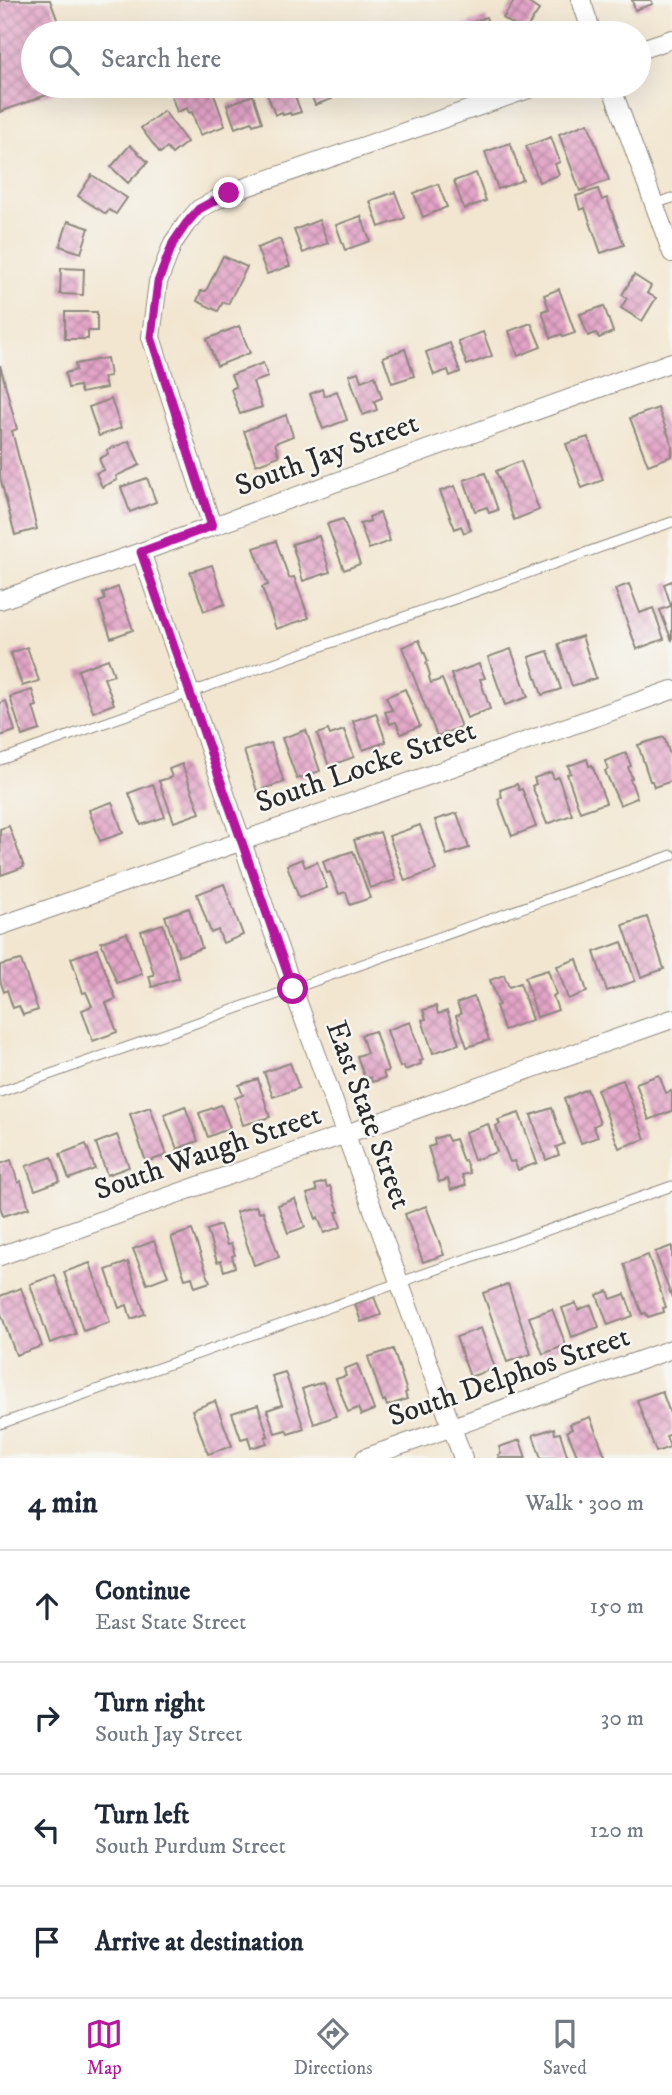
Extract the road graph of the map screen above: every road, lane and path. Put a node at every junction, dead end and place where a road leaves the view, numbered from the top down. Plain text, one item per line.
1 (581, 0) edge
2 (588, 21) edge
3 (672, 39) edge
4 (651, 46) edge
5 (502, 98) edge
6 (615, 98) edge
7 (672, 198) edge
8 (654, 204) junction
9 (672, 253) edge
10 (672, 362) edge
11 (672, 522) edge
12 (212, 526) junction
13 (141, 552) junction
14 (0, 600) edge
15 (672, 690) edge
16 (191, 693) junction
17 (0, 760) edge
18 (241, 840) junction
19 (672, 855) edge
20 (0, 926) edge
21 (293, 989) junction
22 (672, 1019) edge
23 (0, 1093) edge
24 (345, 1134) junction
25 (672, 1186) edge
26 (0, 1256) edge
27 (398, 1283) junction
28 (672, 1349) edge
29 (0, 1424) edge
30 (452, 1427) junction
31 (365, 1458) edge
32 (463, 1458) edge

1 - 2 street
3 - 4 street
5 - 12 street
6 - 8 street
7 - 8 lane
8 - 9 street
10 - 12 street, South Jay Street
11 - 16 lane
12 - 13 street, South Jay Street
13 - 14 street, South Jay Street
13 - 16 street, East State Street
15 - 18 street, South Locke Street
16 - 17 lane
16 - 18 street, East State Street
18 - 20 street, South Locke Street
18 - 21 street, East State Street
19 - 21 lane
21 - 23 lane
21 - 24 street, East State Street
22 - 24 street, South Waugh Street
24 - 26 street, South Waugh Street
24 - 27 street, East State Street
25 - 27 lane
27 - 29 lane
27 - 30 street, East State Street
28 - 30 street, South Delphos Street
30 - 31 street, South Delphos Street
30 - 32 street, East State Street

